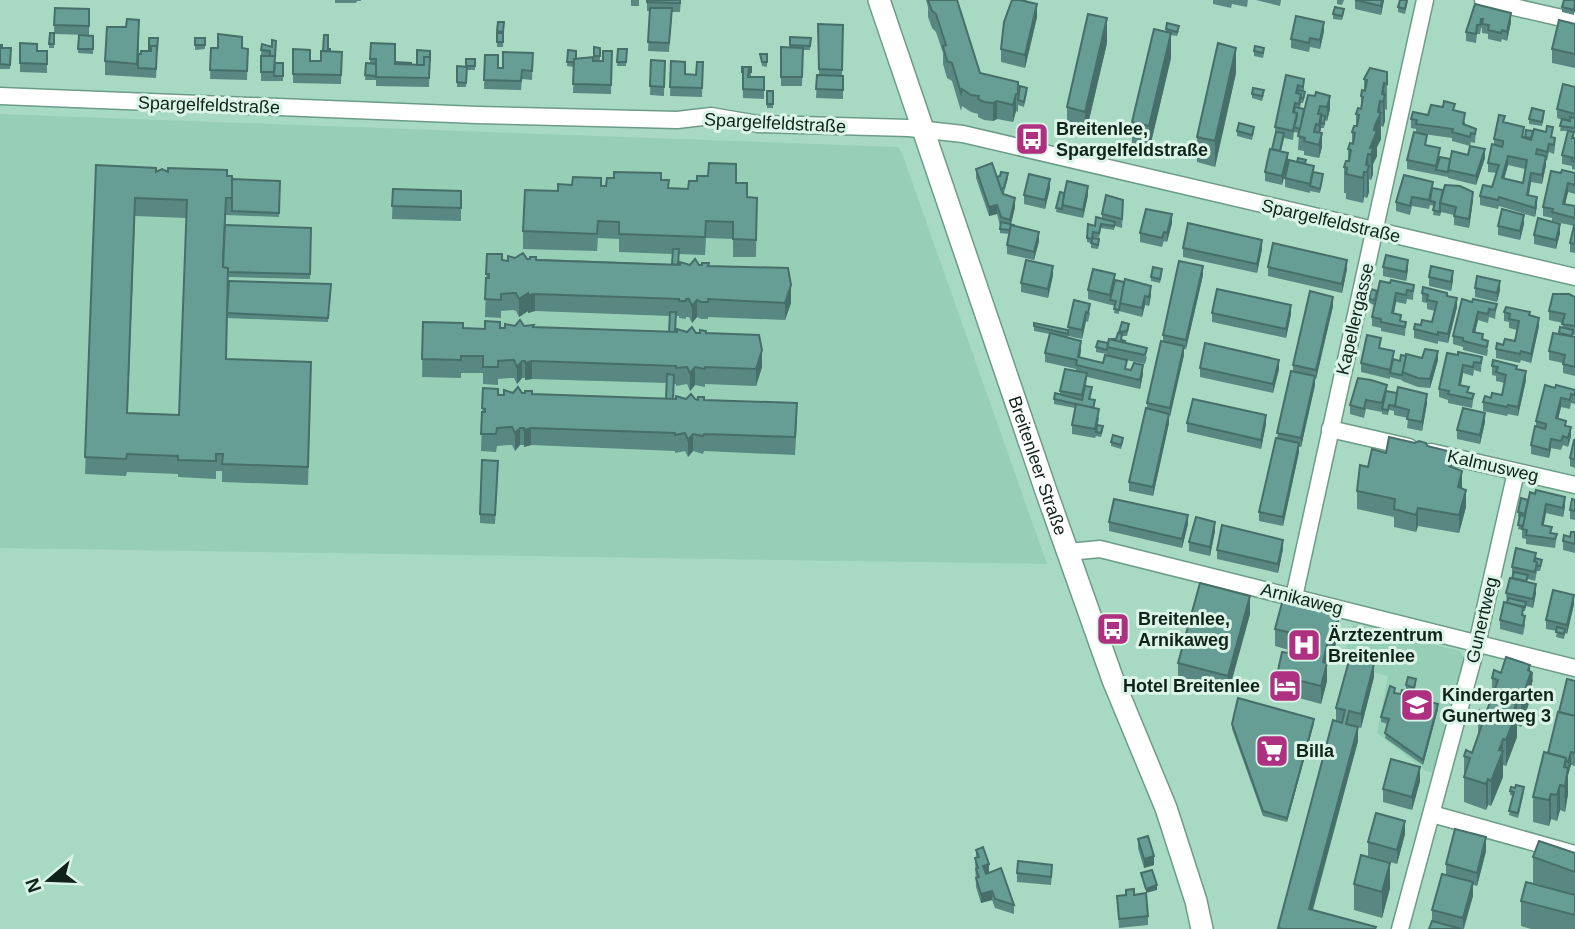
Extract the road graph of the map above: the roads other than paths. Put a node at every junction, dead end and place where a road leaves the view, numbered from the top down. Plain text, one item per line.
1 (880, 0) edge
2 (1426, 0) edge
3 (1483, 0) edge
4 (1575, 21) edge
5 (0, 96) edge
6 (922, 129) junction
7 (1374, 232) junction
8 (1575, 277) edge
9 (1330, 429) junction
10 (1516, 472) junction
11 (1575, 485) edge
12 (1068, 552) junction
13 (1294, 597) junction
14 (1477, 644) junction
15 (1575, 668) edge
16 (1432, 814) junction
17 (1575, 854) edge
18 (1401, 926) edge
19 (1202, 929) edge

1 - 6 main road, Breitenleer Straße
2 - 7 street, Kapellergasse
3 - 4 street
5 - 6 street, Spargelfeldstraße
6 - 7 street, Spargelfeldstraße
6 - 12 main road, Breitenleer Straße
7 - 8 street, Spargelfeldstraße
7 - 9 street, Kapellergasse
9 - 10 street, Kalmusweg
9 - 13 street, Kapellergasse
10 - 11 street, Kalmusweg
10 - 14 street, Gunertweg
12 - 13 street, Arnikaweg
12 - 19 main road, Breitenleer Straße
13 - 14 street, Arnikaweg
14 - 15 street, Arnikaweg
14 - 16 street, Gunertweg
16 - 17 street
16 - 18 street, Gunertweg

